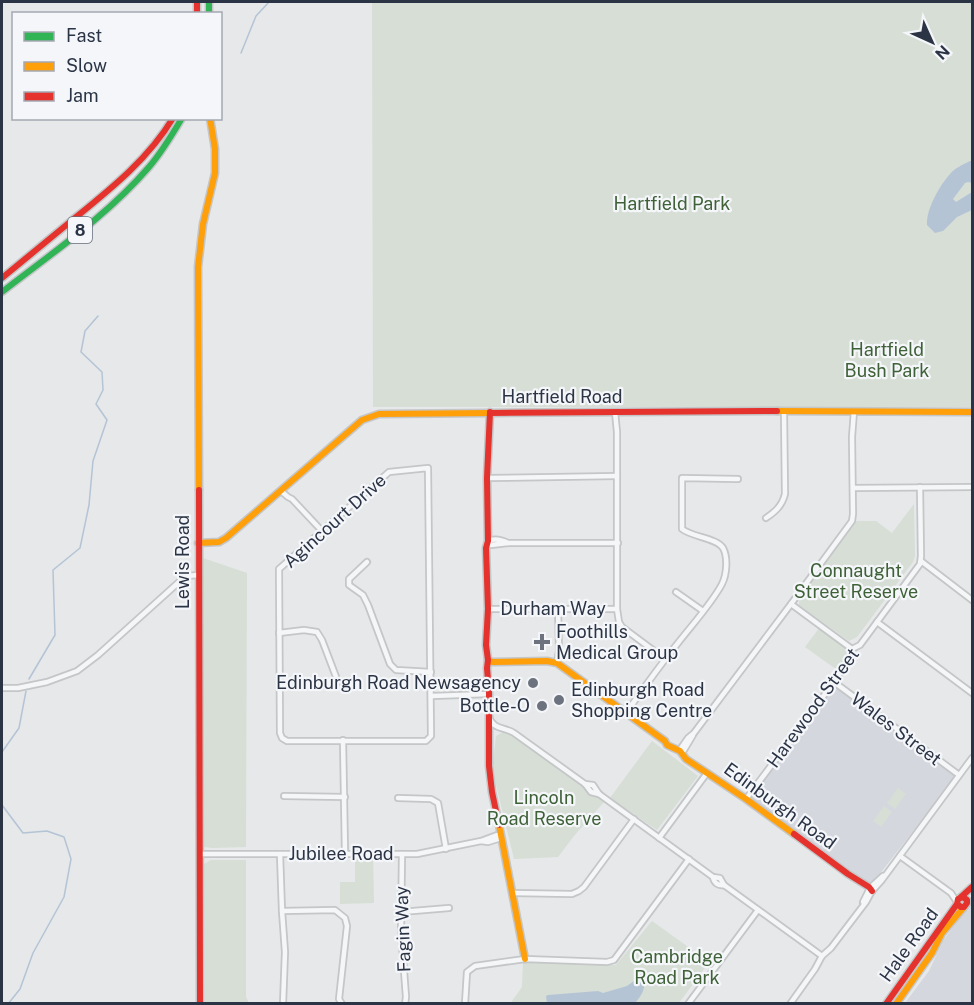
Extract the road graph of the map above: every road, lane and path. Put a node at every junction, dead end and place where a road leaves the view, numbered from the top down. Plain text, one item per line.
1 (172, 120) edge
2 (181, 120) edge
3 (209, 120) edge
4 (2, 278) edge
5 (2, 292) edge
6 (852, 411) junction
7 (487, 412) junction
8 (618, 412) junction
9 (784, 412) junction
10 (972, 412) edge
11 (618, 476) junction
12 (487, 478) junction
13 (738, 479) dead end
14 (920, 487) junction
15 (972, 487) edge
16 (853, 488) junction
17 (283, 489) junction
18 (766, 518) dead end
19 (322, 531) junction
20 (490, 542) junction
21 (198, 543) junction
22 (618, 543) junction
23 (921, 561) junction
24 (368, 562) dead end
25 (198, 575) junction
26 (676, 592) dead end
27 (972, 600) edge
28 (791, 604) junction
29 (558, 608) junction
30 (488, 609) junction
31 (617, 609) junction
32 (703, 611) junction
33 (878, 622) junction
34 (279, 633) junction
35 (852, 649) junction
36 (665, 659) junction
37 (491, 660) junction
38 (557, 663) junction
39 (431, 672) junction
40 (338, 682) dead end
41 (834, 682) junction
42 (2, 688) edge
43 (972, 693) edge
44 (488, 694) junction
45 (432, 696) junction
46 (626, 713) junction
47 (493, 728) junction
48 (343, 740) junction
49 (682, 750) junction
50 (972, 758) edge
51 (707, 773) junction
52 (959, 776) junction
53 (284, 796) dead end
54 (345, 797) junction
55 (398, 798) dead end
56 (746, 799) junction
57 (634, 819) junction
58 (498, 838) junction
59 (659, 838) junction
60 (446, 849) junction
61 (345, 853) junction
62 (200, 854) junction
63 (280, 854) junction
64 (402, 854) junction
65 (900, 856) junction
66 (688, 859) junction
67 (972, 887) edge
68 (870, 890) junction
69 (513, 893) junction
70 (972, 894) edge
71 (959, 900) junction
72 (448, 908) dead end
73 (758, 910) junction
74 (282, 911) junction
75 (402, 912) junction
76 (822, 956) junction
77 (525, 959) junction
78 (200, 1004) edge
79 (283, 1004) edge
80 (342, 1004) edge
81 (405, 1004) edge
82 (465, 1004) edge
83 (688, 1004) edge
84 (790, 1004) edge
85 (886, 1004) edge
86 (896, 1004) edge

1 - 4 street, 8
2 - 5 street, 8
3 - 21 street, Lewis Road
6 - 9 street, Hartfield Road
6 - 10 street, Hartfield Road
6 - 16 street
7 - 8 street, Hartfield Road
7 - 12 street
7 - 17 street, Hartfield Road
8 - 9 street, Hartfield Road
8 - 11 street
9 - 18 street
11 - 12 street
11 - 22 street
12 - 20 street
13 - 32 street
14 - 15 street
14 - 16 street
14 - 23 street
16 - 28 street
17 - 19 street
17 - 21 street, Hartfield Road
19 - 34 street, Agincourt Drive
19 - 39 street, Agincourt Drive
20 - 22 street
20 - 30 street
21 - 25 street, Lewis Road
22 - 31 street
23 - 27 street
23 - 33 street, Harewood Street
24 - 39 street
25 - 42 street
25 - 62 street, Lewis Road
26 - 32 street
28 - 35 street
28 - 49 street
29 - 30 street, Durham Way
29 - 31 street, Durham Way
29 - 38 street
30 - 37 street
31 - 36 street, Durham Way
32 - 36 street
33 - 35 street, Harewood Street
33 - 43 street
34 - 40 street
34 - 48 street, Agincourt Drive
35 - 41 street, Harewood Street
36 - 46 street
37 - 38 street
37 - 44 street
38 - 46 street, Edinburgh Road
39 - 45 street, Agincourt Drive
41 - 52 street, Wales Street
41 - 56 street, Harewood Street
44 - 45 street
44 - 47 street
45 - 48 street, Agincourt Drive
46 - 49 street, Edinburgh Road
47 - 57 street
47 - 58 street
48 - 54 street
49 - 51 street, Edinburgh Road
50 - 52 street
51 - 56 street, Edinburgh Road
51 - 59 street
52 - 65 street
53 - 54 street
54 - 61 street
55 - 60 street
56 - 68 street, Edinburgh Road
57 - 59 street
57 - 69 street
58 - 60 street, Jubilee Road
58 - 69 street
59 - 66 street
60 - 64 street, Jubilee Road
61 - 63 street, Jubilee Road
61 - 64 street, Jubilee Road
62 - 63 street, Jubilee Road
62 - 78 street, Lewis Road
63 - 74 street
64 - 75 street, Fagin Way
65 - 68 street
65 - 71 street
66 - 73 street
66 - 77 street
67 - 71 street, Hale Road
68 - 76 street
69 - 77 street
70 - 71 street, Hale Road
71 - 85 street, Hale Road
71 - 86 street, Hale Road
72 - 75 street
73 - 76 street
73 - 83 street
74 - 79 street
74 - 80 street
75 - 81 street, Fagin Way
76 - 84 street
77 - 82 street

